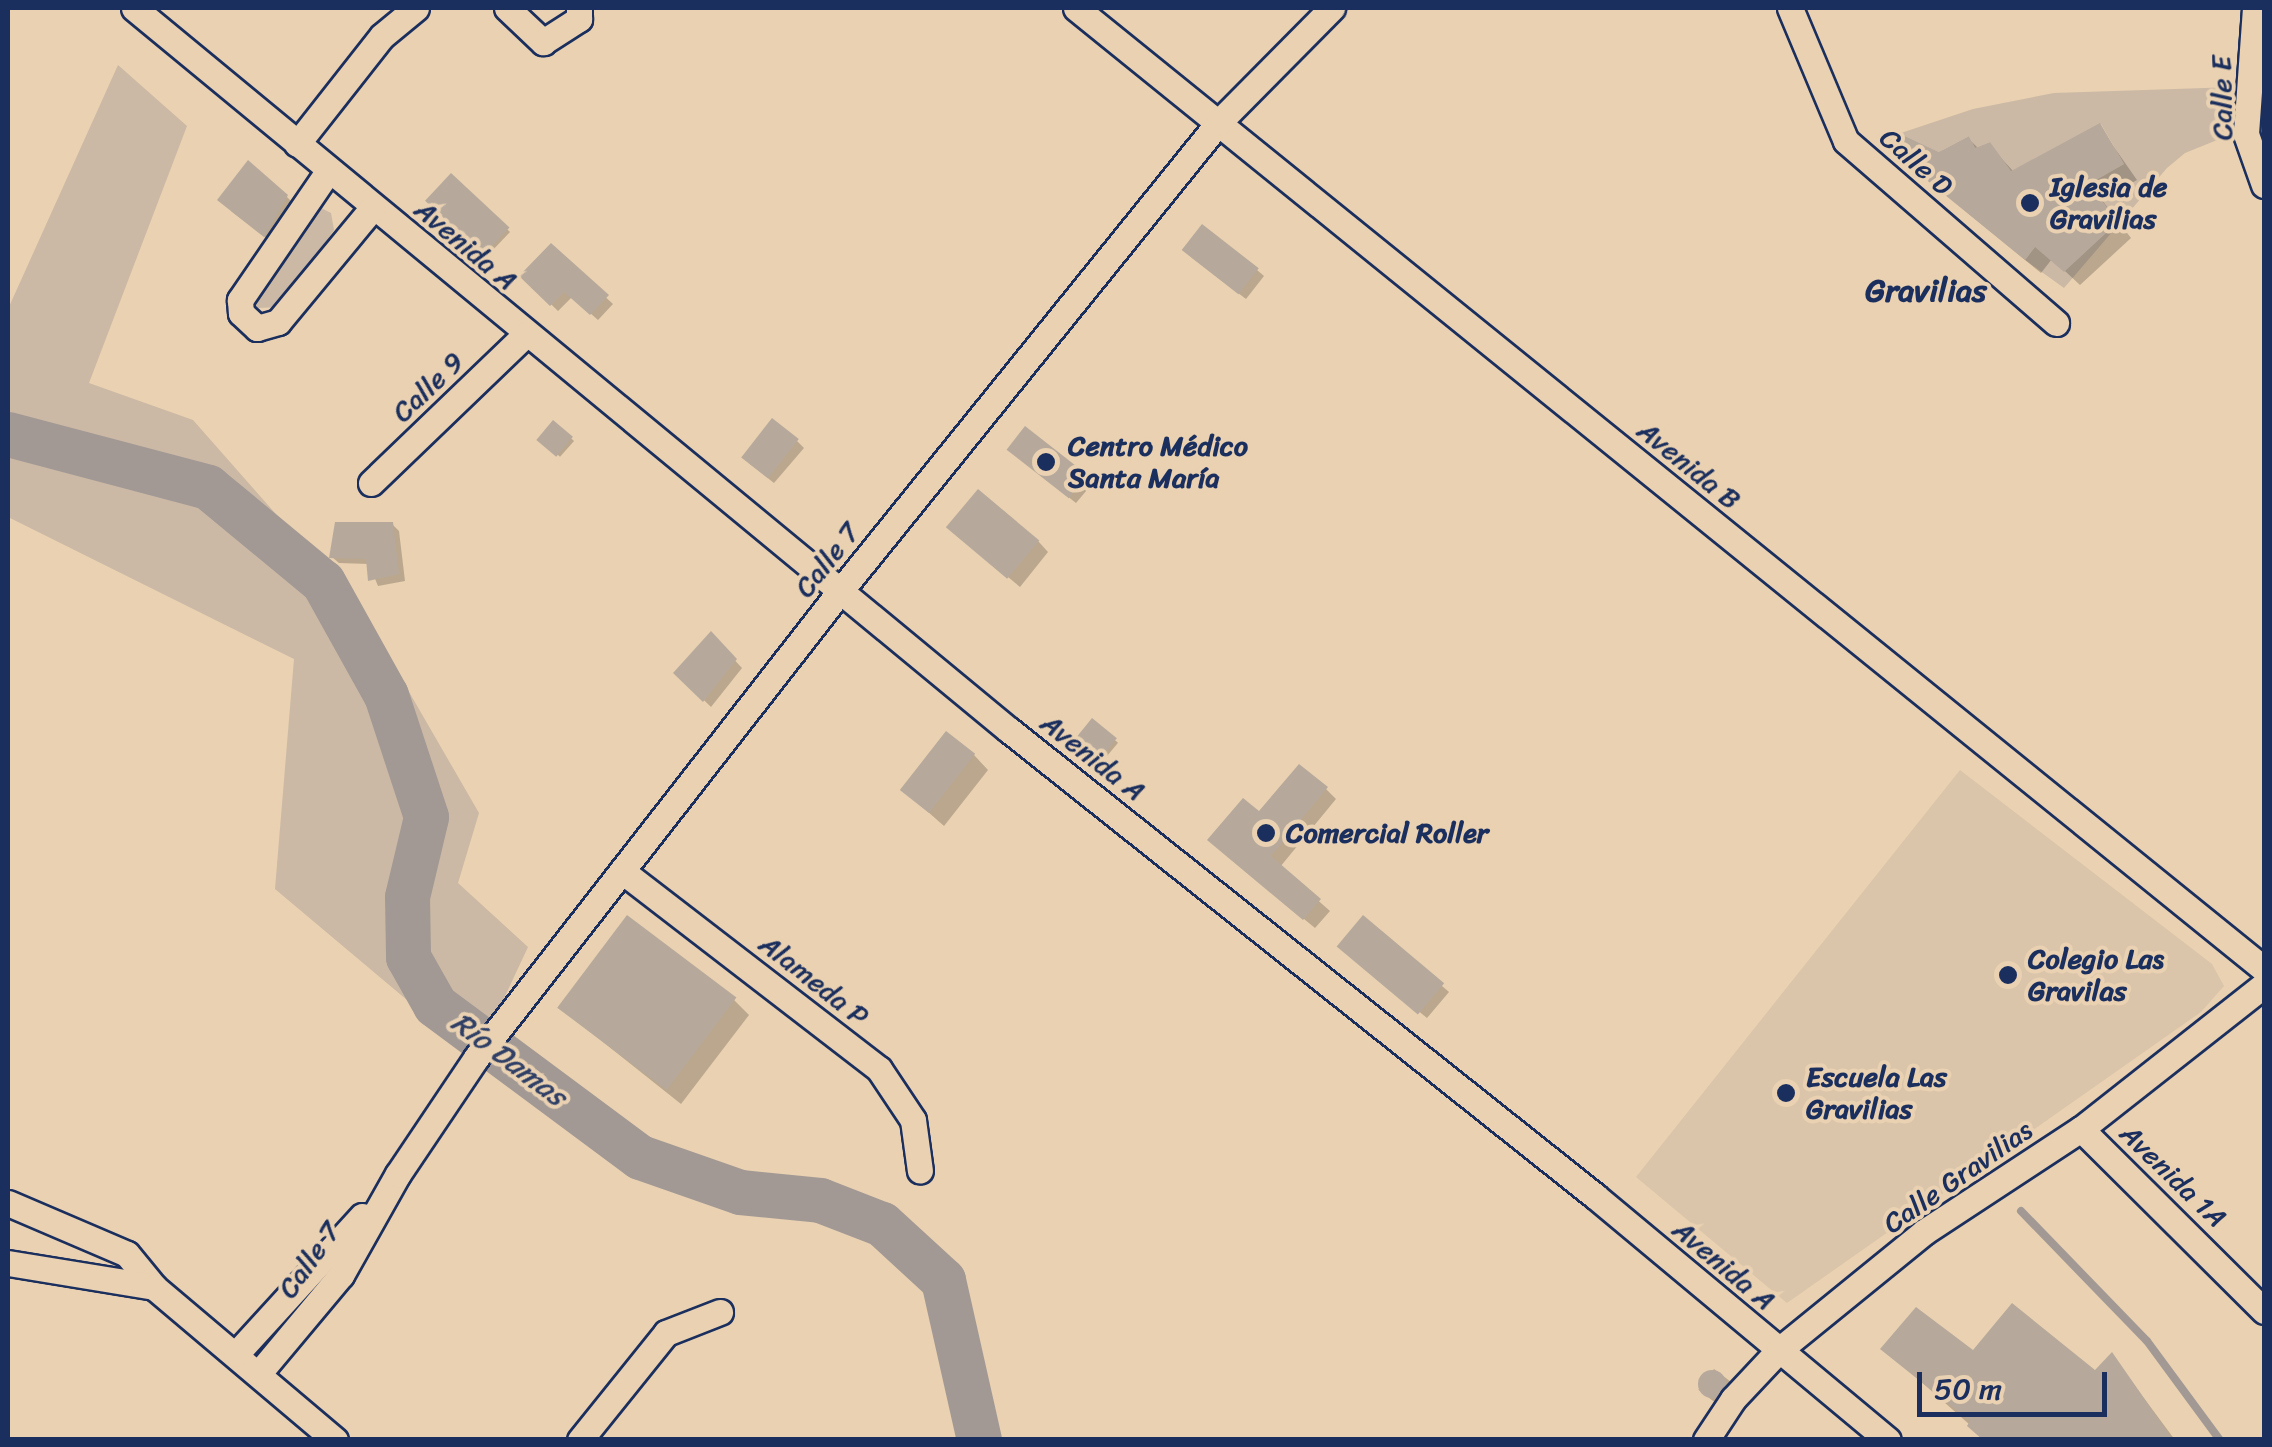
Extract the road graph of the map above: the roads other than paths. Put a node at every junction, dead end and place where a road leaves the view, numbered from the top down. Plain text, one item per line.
1 (134, 8) edge
2 (416, 8) edge
3 (507, 8) edge
4 (579, 8) edge
5 (1076, 8) edge
6 (1332, 8) edge
7 (1790, 8) edge
8 (2255, 8) edge
9 (1219, 122) junction
10 (297, 144) junction
11 (329, 170) junction
12 (2264, 185) edge
13 (374, 206) junction
14 (2056, 323) dead end
15 (526, 334) junction
16 (371, 483) dead end
17 (841, 590) junction
18 (622, 871) junction
19 (2264, 969) edge
20 (2264, 985) edge
21 (2080, 1129) junction
22 (920, 1171) dead end
23 (398, 1174) junction
24 (8, 1204) edge
25 (8, 1264) edge
26 (154, 1287) junction
27 (2264, 1311) edge
28 (720, 1312) dead end
29 (1779, 1350) junction
30 (236, 1354) junction
31 (259, 1373) junction
32 (332, 1439) edge
33 (580, 1440) edge
34 (1706, 1440) edge
35 (1888, 1440) edge

1 - 10 street, Avenida A
2 - 10 street
3 - 4 street
5 - 9 street, Avenida B
6 - 9 street, Calle 7
7 - 14 street, Calle D
8 - 12 street, Calle E
9 - 17 street, Calle 7
9 - 19 street, Avenida B
10 - 11 street, Avenida A
11 - 13 street, Avenida A
11 - 13 street, Avenida A
13 - 15 street, Avenida A
15 - 16 street, Calle 9
15 - 17 street, Avenida A
17 - 18 street, Calle 7
17 - 29 street, Avenida A
18 - 22 street, Alameda P
18 - 23 street, Calle 7
20 - 21 street, Calle Gravilias
21 - 27 street, Avenida 1A
21 - 29 street, Calle Gravilias
23 - 30 street, Calle 7
23 - 31 street, Calle 7
24 - 26 street
25 - 26 street
26 - 30 street
28 - 33 street
29 - 34 street, Calle Gravilias
29 - 35 street, Avenida A
30 - 31 street
31 - 32 street

